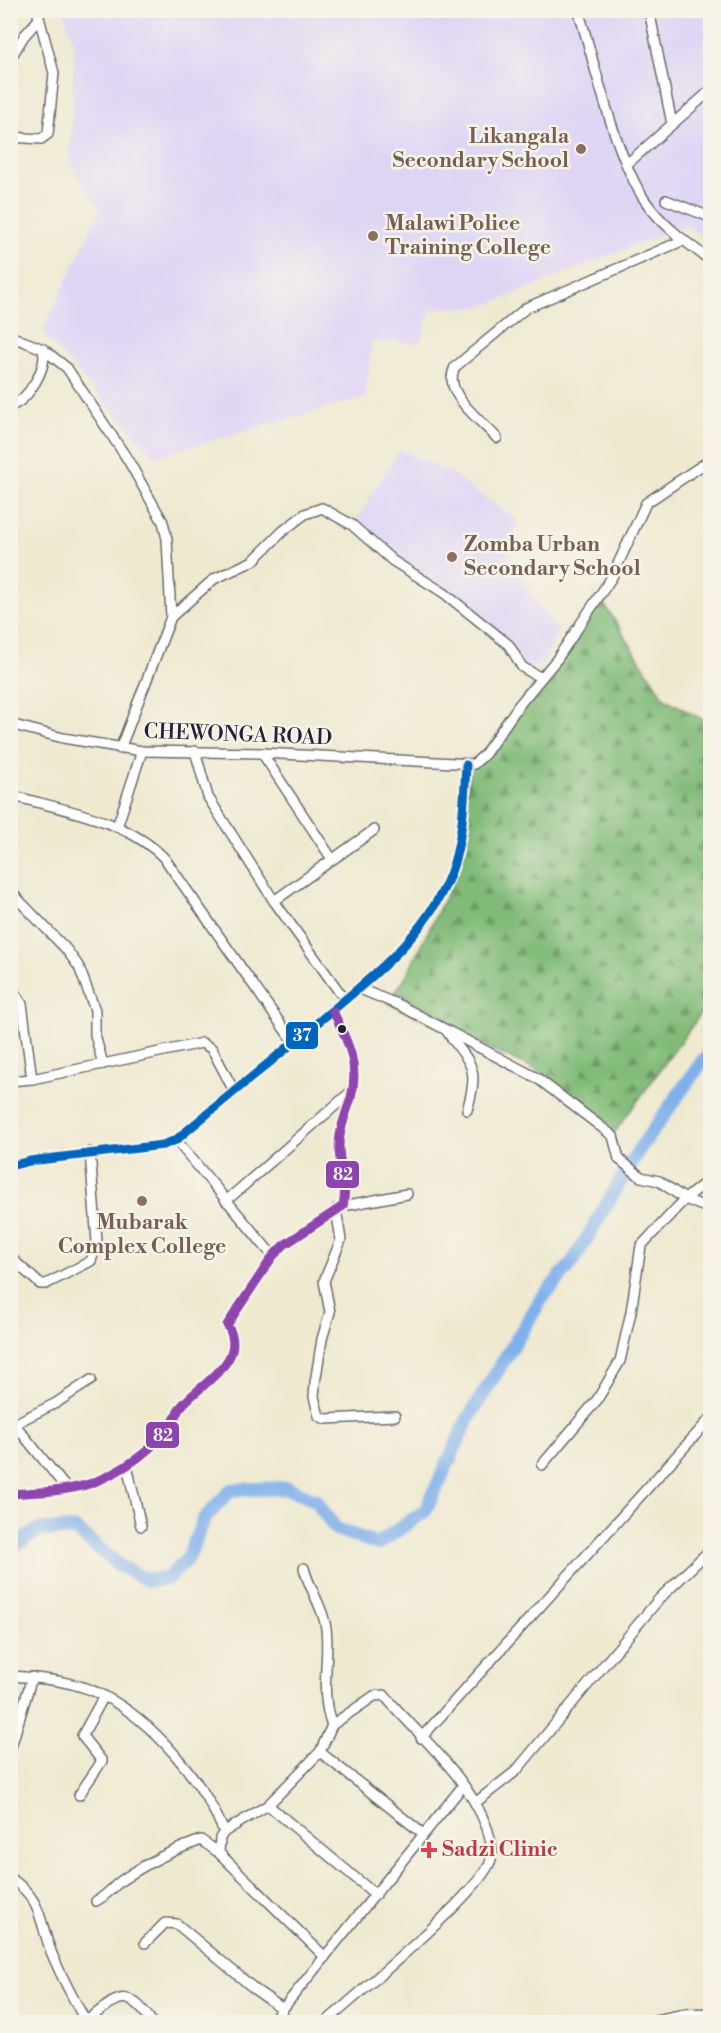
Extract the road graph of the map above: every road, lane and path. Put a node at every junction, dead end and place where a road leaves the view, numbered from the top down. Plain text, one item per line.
1 (506, 10) edge
2 (513, 10) edge
3 (581, 10) edge
4 (649, 10) edge
5 (38, 15) edge
6 (10, 59) edge
7 (711, 92) edge
8 (672, 124) junction
9 (10, 137) edge
10 (627, 164) junction
11 (666, 200) dead end
12 (711, 217) edge
13 (684, 240) junction
14 (711, 260) edge
15 (10, 336) edge
16 (43, 349) junction
17 (10, 406) edge
18 (497, 438) dead end
19 (711, 460) edge
20 (171, 617) junction
21 (541, 678) junction
22 (10, 724) edge
23 (120, 749) junction
24 (142, 751) junction
25 (195, 751) junction
26 (262, 753) junction
27 (466, 765) junction
28 (10, 795) edge
29 (117, 827) junction
30 (374, 830) dead end
31 (332, 859) junction
32 (10, 891) edge
33 (274, 901) junction
34 (10, 986) edge
35 (360, 989) junction
36 (345, 1000) junction
37 (333, 1011) junction
38 (444, 1028) junction
39 (294, 1043) junction
40 (103, 1064) junction
41 (32, 1079) junction
42 (10, 1082) edge
43 (353, 1089) junction
44 (234, 1091) junction
45 (467, 1110) dead end
46 (176, 1140) junction
47 (90, 1152) junction
48 (10, 1166) edge
49 (711, 1179) edge
50 (407, 1194) dead end
51 (685, 1199) junction
52 (226, 1201) junction
53 (340, 1207) junction
54 (711, 1209) edge
55 (273, 1256) junction
56 (10, 1257) edge
57 (91, 1380) dead end
58 (394, 1416) dead end
59 (711, 1419) edge
60 (12, 1422) edge
61 (542, 1465) dead end
62 (127, 1466) junction
63 (67, 1489) junction
64 (10, 1494) edge
65 (141, 1526) dead end
66 (711, 1550) edge
67 (304, 1568) dead end
68 (10, 1676) edge
69 (32, 1677) junction
70 (104, 1696) junction
71 (332, 1725) junction
72 (421, 1738) junction
73 (10, 1750) edge
74 (320, 1752) junction
75 (462, 1787) junction
76 (79, 1795) dead end
77 (475, 1803) junction
78 (268, 1805) junction
79 (224, 1832) junction
80 (422, 1833) junction
81 (219, 1853) junction
82 (10, 1878) edge
83 (376, 1895) junction
84 (96, 1901) dead end
85 (144, 1943) dead end
86 (325, 1957) junction
87 (284, 2009) junction
88 (711, 2013) edge
89 (86, 2022) edge
90 (152, 2022) edge
91 (272, 2022) edge
92 (326, 2022) edge
93 (646, 2022) edge

1 - 2 street
3 - 10 street
4 - 8 street
5 - 6 street
5 - 9 street
7 - 8 street
8 - 10 street
10 - 13 street
11 - 12 street
13 - 14 street
13 - 18 street
15 - 16 street
16 - 17 street
16 - 20 street
19 - 21 street
20 - 21 street
20 - 23 street
21 - 27 street
22 - 23 street, CHEWONGA ROAD
23 - 24 street, CHEWONGA ROAD
24 - 25 street, CHEWONGA ROAD
24 - 29 street
25 - 26 street, CHEWONGA ROAD
25 - 33 street
26 - 27 street, CHEWONGA ROAD
26 - 31 street
27 - 35 street
28 - 29 street
29 - 39 street
30 - 31 street
31 - 33 street
32 - 40 street
33 - 36 street
34 - 41 street
35 - 36 street
35 - 38 street
36 - 37 street
37 - 39 street
37 - 43 street
38 - 45 street
38 - 51 street
39 - 44 street
40 - 41 street
40 - 44 street
41 - 42 street
43 - 52 street
43 - 53 street
44 - 46 street
46 - 47 street
46 - 52 street
47 - 48 street
47 - 56 street
49 - 51 street
50 - 53 street
51 - 54 street
51 - 61 street
52 - 55 street
53 - 55 street
53 - 58 street
55 - 62 street
57 - 60 street
59 - 72 street
60 - 63 street
62 - 63 street
62 - 65 street
63 - 64 street
66 - 77 street
67 - 71 street
68 - 69 street
69 - 70 street
69 - 73 street
70 - 76 street
70 - 79 street
71 - 72 street
71 - 74 street
72 - 75 street
74 - 78 street
74 - 80 street
75 - 77 street
75 - 80 street
77 - 92 street
78 - 79 street
78 - 83 street
79 - 81 street
80 - 83 street
81 - 84 street
81 - 86 street
82 - 89 street
83 - 86 street
85 - 87 street
86 - 87 street
87 - 91 street
88 - 93 street
89 - 90 street

